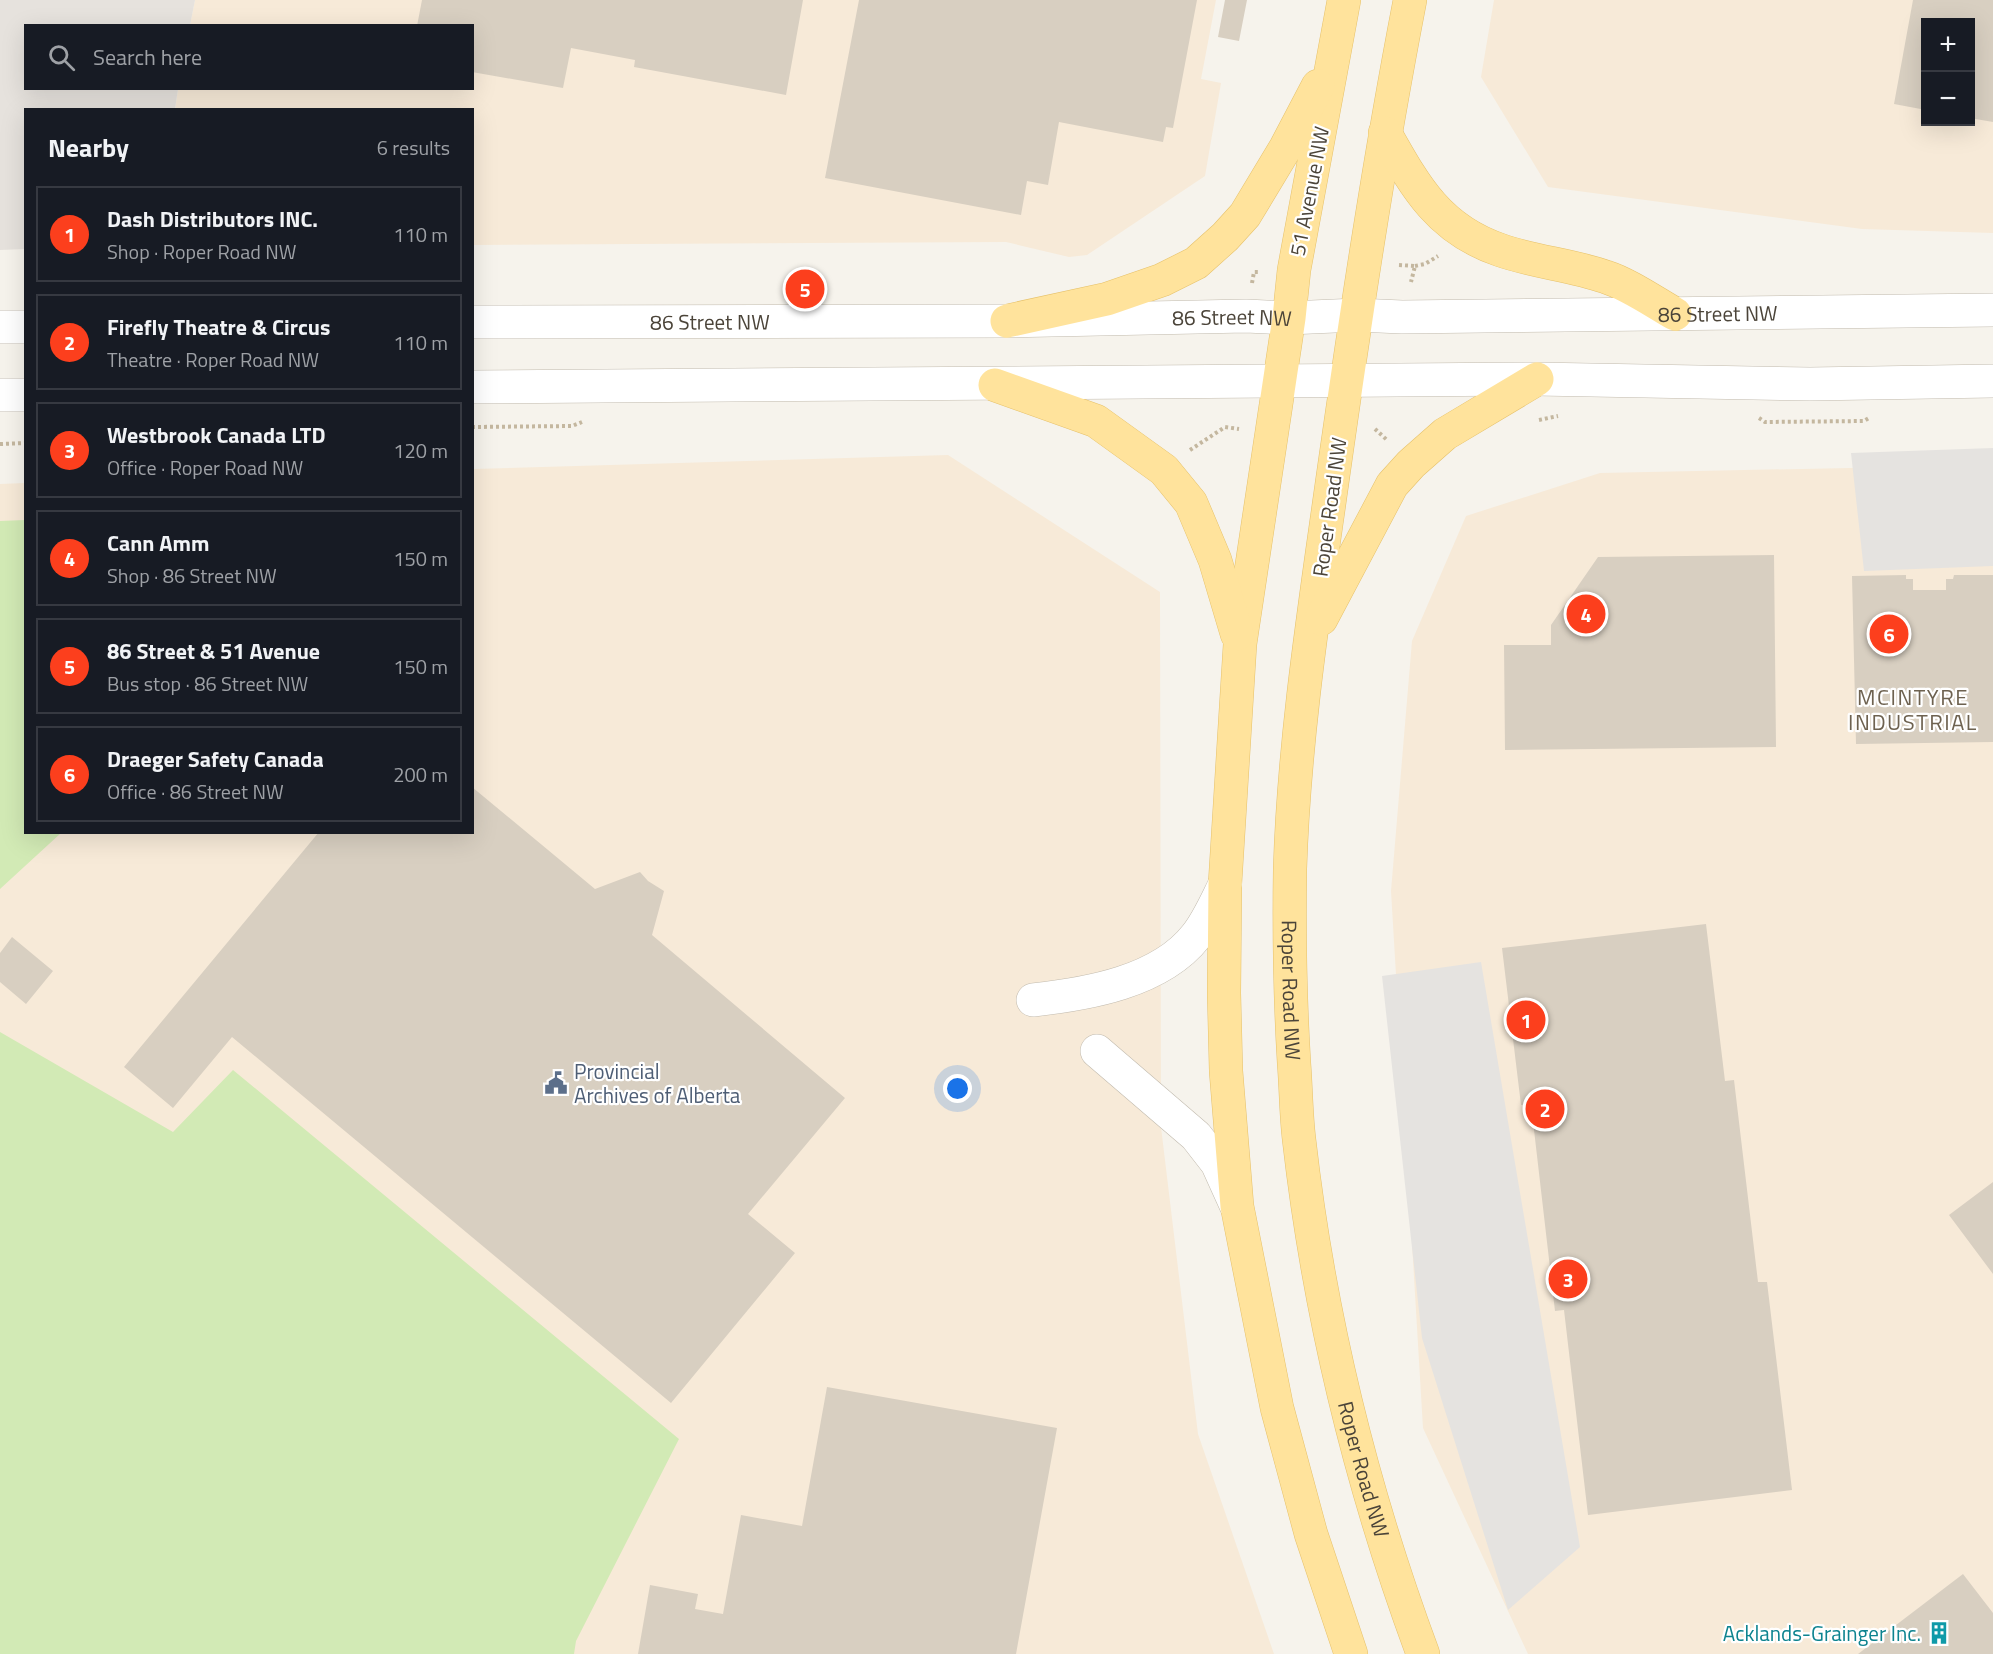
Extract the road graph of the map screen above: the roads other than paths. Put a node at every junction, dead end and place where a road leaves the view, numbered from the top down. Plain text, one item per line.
1 (1344, 0) edge
2 (1410, 0) edge
3 (1334, 55) junction
4 (1385, 133) junction
5 (1993, 310) edge
6 (1675, 314) junction
7 (1357, 315) junction
8 (1289, 318) junction
9 (1007, 321) junction
10 (474, 322) edge
11 (0, 327) edge
12 (24, 327) edge
13 (1537, 380) junction
14 (1346, 381) junction
15 (1993, 381) edge
16 (1278, 383) junction
17 (995, 385) junction
18 (474, 387) edge
19 (0, 395) edge
20 (24, 395) edge
21 (1310, 639) junction
22 (1240, 644) junction
23 (1225, 884) junction
24 (1033, 1000) dead end
25 (1097, 1051) dead end
26 (1237, 1206) junction
27 (1351, 1654) edge
28 (1423, 1654) edge

1 - 3 main road, 51 Avenue NW
2 - 4 main road
3 - 8 main road, 51 Avenue NW
3 - 9 main road
4 - 6 main road
4 - 7 main road
5 - 6 street, 86 Street NW
6 - 7 street, 86 Street NW
7 - 8 street, 86 Street NW
7 - 14 main road, Roper Road NW
8 - 9 street, 86 Street NW
8 - 16 main road, 51 Avenue NW
9 - 10 street, 86 Street NW
11 - 12 street
13 - 14 street
13 - 15 street
13 - 21 main road
14 - 16 street
14 - 21 main road, Roper Road NW
16 - 17 street
16 - 22 main road
17 - 18 street
17 - 22 main road
19 - 20 street
21 - 28 main road, Roper Road NW
22 - 23 main road
23 - 24 street
23 - 26 main road
25 - 26 street
26 - 27 main road

